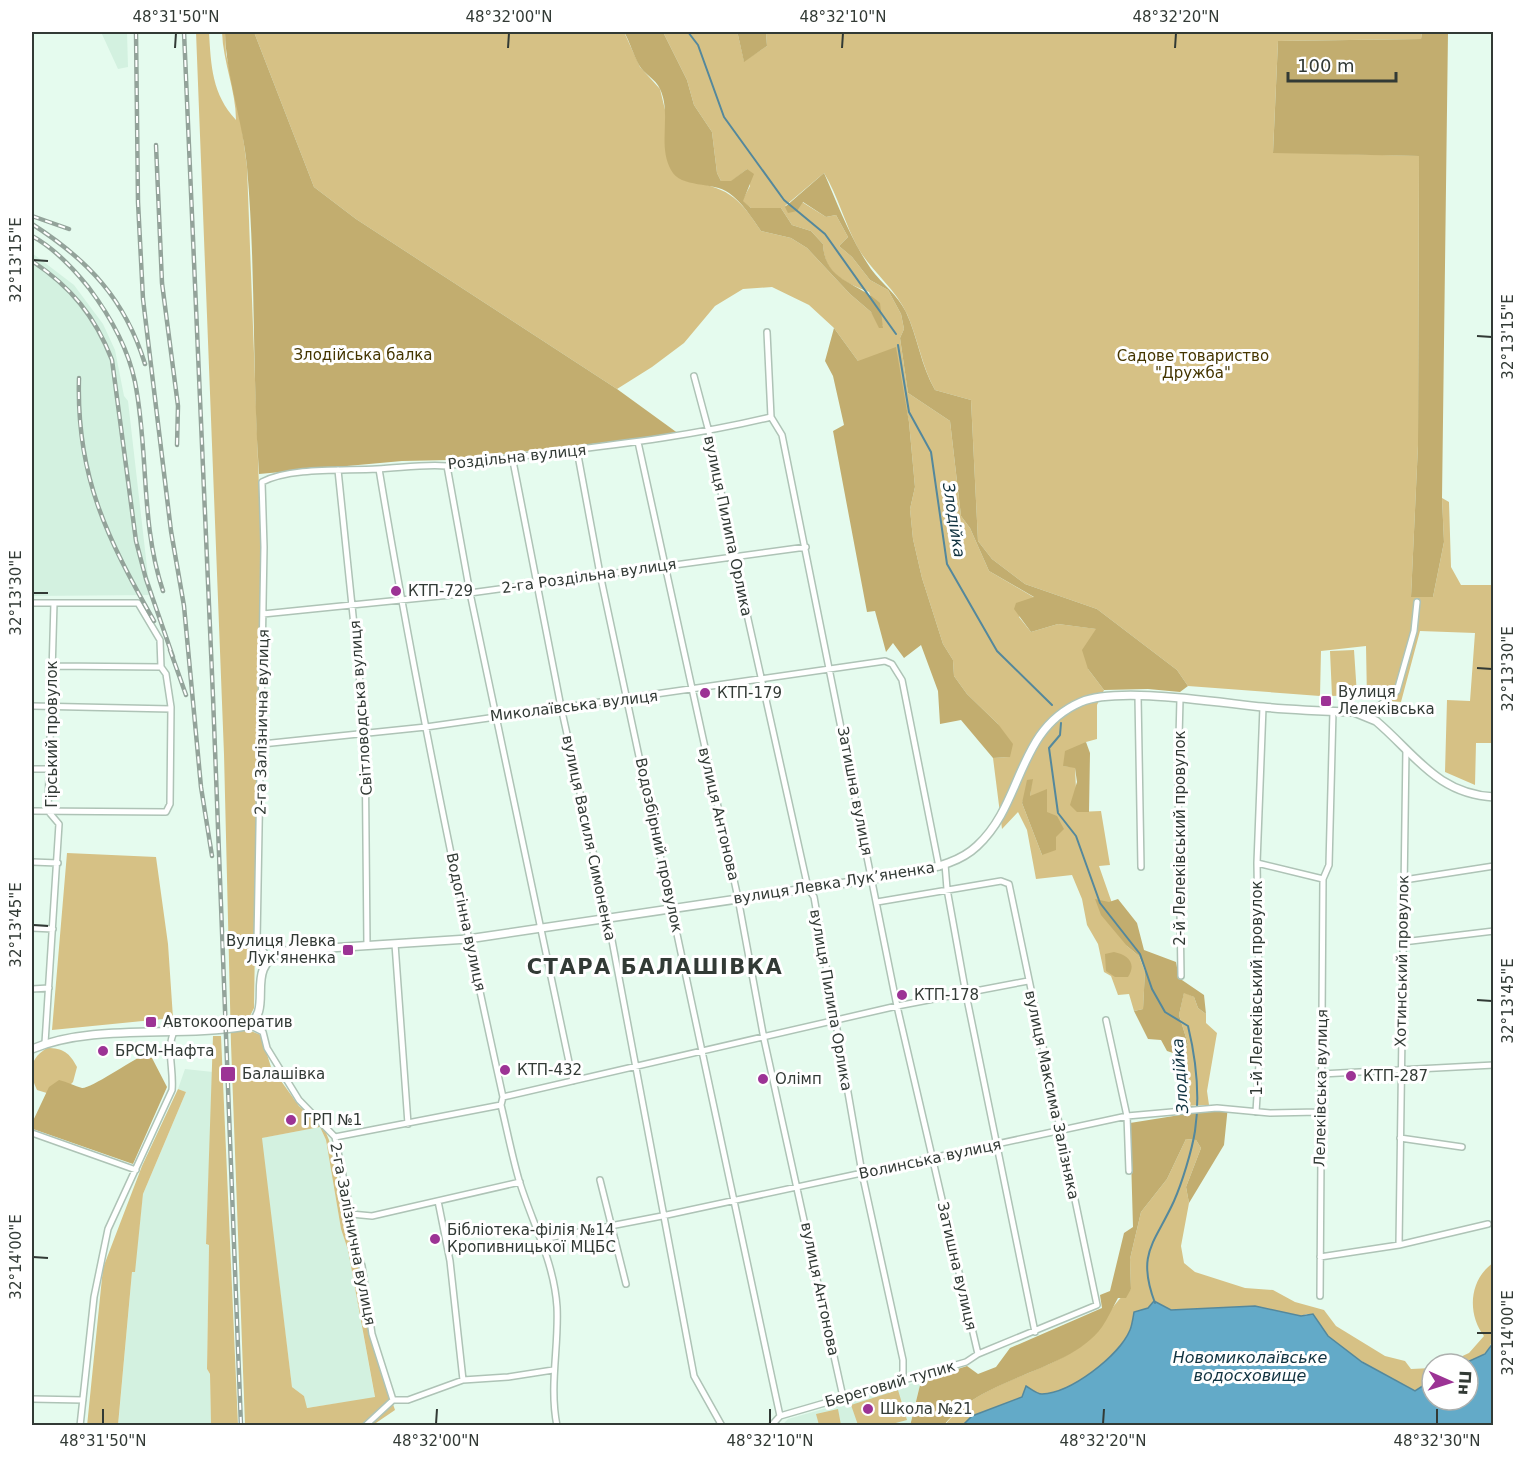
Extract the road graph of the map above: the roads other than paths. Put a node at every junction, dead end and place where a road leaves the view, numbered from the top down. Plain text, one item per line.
1 (767, 332) dead end
2 (694, 376) dead end
3 (771, 417) junction
4 (709, 432) junction
5 (638, 442) junction
6 (577, 450) junction
7 (512, 456) junction
8 (447, 465) junction
9 (379, 469) junction
10 (338, 470) junction
11 (261, 482) joint
12 (806, 547) junction
13 (734, 556) junction
14 (666, 565) junction
15 (600, 574) junction
16 (539, 583) junction
17 (470, 593) junction
18 (401, 601) junction
19 (1417, 602) dead end
20 (32, 603) edge
21 (54, 603) junction
22 (354, 607) junction
23 (263, 614) junction
24 (51, 666) junction
25 (161, 667) junction
26 (831, 670) junction
27 (762, 681) junction
28 (692, 691) junction
29 (1138, 696) junction
30 (628, 699) junction
31 (1180, 699) junction
32 (32, 706) edge
33 (50, 707) junction
34 (171, 707) junction
35 (561, 707) junction
36 (1263, 707) junction
37 (1334, 711) junction
38 (496, 716) junction
39 (1367, 716) junction
40 (426, 727) junction
41 (365, 732) junction
42 (262, 744) junction
43 (1406, 748) junction
44 (32, 769) edge
45 (49, 769) junction
46 (1494, 797) edge
47 (32, 811) edge
48 (48, 811) junction
49 (32, 862) edge
50 (58, 863) junction
51 (1257, 864) junction
52 (942, 866) junction
53 (1494, 866) edge
54 (1141, 867) dead end
55 (873, 879) junction
56 (1323, 879) junction
57 (1404, 880) junction
58 (808, 888) junction
59 (947, 889) junction
60 (738, 898) junction
61 (877, 902) junction
62 (673, 908) junction
63 (608, 919) junction
64 (32, 928) edge
65 (53, 928) junction
66 (543, 929) junction
67 (1494, 931) edge
68 (468, 939) junction
69 (1402, 942) junction
70 (395, 944) junction
71 (367, 946) junction
72 (269, 958) junction
73 (1181, 976) dead end
74 (1028, 981) junction
75 (49, 988) junction
76 (32, 989) edge
77 (966, 994) junction
78 (897, 1006) junction
79 (1106, 1020) dead end
80 (834, 1023) junction
81 (249, 1025) junction
82 (174, 1031) junction
83 (764, 1039) junction
84 (45, 1043) junction
85 (32, 1048) edge
86 (701, 1053) junction
87 (1494, 1065) edge
88 (635, 1067) junction
89 (1400, 1070) junction
90 (1321, 1074) junction
91 (573, 1081) junction
92 (503, 1098) junction
93 (501, 1105) junction
94 (1256, 1112) junction
95 (1319, 1112) junction
96 (1127, 1116) junction
97 (408, 1124) junction
98 (1060, 1131) junction
99 (32, 1133) edge
100 (335, 1137) junction
101 (1400, 1138) junction
102 (998, 1144) junction
103 (1462, 1147) dead end
104 (933, 1158) junction
105 (136, 1170) junction
106 (1129, 1171) dead end
107 (862, 1173) junction
108 (600, 1180) dead end
109 (520, 1182) junction
110 (797, 1186) junction
111 (438, 1201) junction
112 (732, 1201) junction
113 (351, 1214) junction
114 (662, 1216) junction
115 (1488, 1224) dead end
116 (612, 1225) junction
117 (543, 1239) junction
118 (1399, 1245) junction
119 (1320, 1257) junction
120 (626, 1284) dead end
121 (1320, 1296) dead end
122 (1097, 1305) joint
123 (1035, 1332) junction
124 (978, 1354) junction
125 (553, 1370) junction
126 (463, 1380) junction
127 (903, 1381) junction
128 (843, 1397) junction
129 (32, 1399) edge
130 (83, 1400) junction
131 (393, 1400) junction
132 (780, 1416) junction
133 (80, 1425) edge
134 (365, 1425) edge
135 (557, 1425) edge
136 (722, 1425) edge
137 (771, 1425) edge

1 - 3 street, Затишна вулиця
2 - 4 street, вулиця Пилипа Орлика
3 - 4 street, Роздільна вулиця
3 - 12 street, Затишна вулиця
4 - 5 street, Роздільна вулиця
4 - 13 street, вулиця Пилипа Орлика
5 - 6 street, Роздільна вулиця
5 - 14 street, вулиця Антонова
6 - 7 street, Роздільна вулиця
6 - 15 street, Водозбірний провулок
7 - 8 street, Роздільна вулиця
7 - 16 street, вулиця Василя Симоненка
8 - 9 street, Роздільна вулиця
8 - 17 street
9 - 10 street, Роздільна вулиця
9 - 18 street, Водогінна вулиця
10 - 11 street, Роздільна вулиця
10 - 22 street, Світловодська вулиця
11 - 23 street, 2-га Залізнична вулиця
12 - 13 street, 2-га Роздільна вулиця
12 - 26 street, Затишна вулиця
13 - 14 street, 2-га Роздільна вулиця
13 - 27 street, вулиця Пилипа Орлика
14 - 15 street, 2-га Роздільна вулиця
14 - 28 street, вулиця Антонова
15 - 16 street, 2-га Роздільна вулиця
15 - 30 street, Водозбірний провулок
16 - 17 street, 2-га Роздільна вулиця
16 - 35 street, вулиця Василя Симоненка
17 - 18 street, 2-га Роздільна вулиця
17 - 38 street
18 - 22 street, 2-га Роздільна вулиця
18 - 40 street, Водогінна вулиця
19 - 39 street
20 - 21 street
21 - 24 street, Гірський провулок
21 - 25 street
22 - 23 street, 2-га Роздільна вулиця
22 - 41 street, Світловодська вулиця
23 - 42 street, 2-га Залізнична вулиця
24 - 25 street
24 - 33 street, Гірський провулок
25 - 34 street
26 - 27 street, Миколаївська вулиця
26 - 52 street, Миколаївська вулиця
26 - 55 street, Затишна вулиця
27 - 28 street, Миколаївська вулиця
27 - 58 street, вулиця Пилипа Орлика
28 - 30 street, Миколаївська вулиця
28 - 60 street, вулиця Антонова
29 - 31 street, вулиця Левка Лукʼяненка
29 - 52 street, вулиця Левка Лукʼяненка
29 - 54 street
30 - 35 street, Миколаївська вулиця
30 - 62 street, Водозбірний провулок
31 - 36 street, вулиця Левка Лукʼяненка
31 - 73 street, 2-й Лелеківський провулок
32 - 33 street
33 - 34 street
33 - 45 street, Гірський провулок
34 - 48 street
35 - 38 street, Миколаївська вулиця
35 - 63 street, вулиця Василя Симоненка
36 - 37 street, вулиця Левка Лукʼяненка
36 - 51 street
37 - 39 street, вулиця Левка Лукʼяненка
37 - 56 street, Лелеківська вулиця
38 - 40 street, Миколаївська вулиця
38 - 66 street
39 - 43 street, вулиця Левка Лукʼяненка
40 - 41 street, Миколаївська вулиця
40 - 68 street, Водогінна вулиця
41 - 42 street, Миколаївська вулиця
41 - 71 street, Світловодська вулиця
42 - 72 street, 2-га Залізнична вулиця
43 - 46 street, вулиця Левка Лукʼяненка
43 - 57 street, Хотинський провулок
44 - 45 street
45 - 48 street, Гірський провулок
47 - 48 street
48 - 50 street, Гірський провулок
49 - 50 street
50 - 65 street, Гірський провулок
51 - 56 street
51 - 94 street, 1-й Лелеківський провулок
52 - 55 street, вулиця Левка Лукʼяненка
52 - 59 street
53 - 57 street
55 - 58 street, вулиця Левка Лукʼяненка
55 - 61 street, Затишна вулиця
56 - 90 street, Лелеківська вулиця
57 - 69 street, Хотинський провулок
58 - 60 street, вулиця Левка Лукʼяненка
58 - 80 street, вулиця Пилипа Орлика
59 - 61 street
59 - 74 street, вулиця Максима Залізняка
59 - 77 street
60 - 62 street, вулиця Левка Лукʼяненка
60 - 83 street, вулиця Антонова
61 - 78 street, Затишна вулиця
62 - 63 street, вулиця Левка Лукʼяненка
62 - 86 street, Водозбірний провулок
63 - 66 street, вулиця Левка Лукʼяненка
63 - 88 street, вулиця Василя Симоненка
64 - 65 street
65 - 75 street, Гірський провулок
66 - 68 street, вулиця Левка Лукʼяненка
66 - 91 street
67 - 69 street
68 - 70 street, вулиця Левка Лукʼяненка
68 - 92 street, Водогінна вулиця
69 - 89 street, Хотинський провулок
70 - 71 street, вулиця Левка Лукʼяненка
70 - 97 street
71 - 72 street, вулиця Левка Лукʼяненка
72 - 81 street
74 - 77 street
74 - 98 street, вулиця Максима Залізняка
75 - 76 street
75 - 84 street, Гірський провулок
77 - 78 street
77 - 102 street
78 - 80 street
78 - 104 street, Затишна вулиця
79 - 96 street
80 - 83 street
80 - 107 street, вулиця Пилипа Орлика
81 - 82 street
81 - 100 street, 2-га Залізнична вулиця
82 - 84 street
82 - 105 street
83 - 86 street
83 - 110 street, вулиця Антонова
84 - 85 street
86 - 88 street
86 - 112 street, Водозбірний провулок
87 - 89 street
88 - 91 street
88 - 114 street, вулиця Василя Симоненка
89 - 90 street
89 - 101 street, Хотинський провулок
90 - 95 street, Лелеківська вулиця
91 - 92 street
92 - 93 street, Водогінна вулиця
93 - 97 street
93 - 109 street, Водогінна вулиця
94 - 95 street, Волинська вулиця
94 - 96 street, Волинська вулиця
95 - 119 street, Лелеківська вулиця
96 - 98 street, Волинська вулиця
96 - 106 street
97 - 100 street
98 - 102 street, Волинська вулиця
98 - 122 street, вулиця Максима Залізняка
99 - 105 street
100 - 113 street, 2-га Залізнична вулиця
101 - 103 street
101 - 118 street, Хотинський провулок
102 - 104 street, Волинська вулиця
102 - 123 street
104 - 107 street, Волинська вулиця
104 - 124 street, Затишна вулиця
105 - 130 street
107 - 110 street, Волинська вулиця
107 - 127 street, вулиця Пилипа Орлика
108 - 116 street
109 - 111 street
109 - 117 street, Водогінна вулиця
110 - 112 street, Волинська вулиця
110 - 128 street, вулиця Антонова
111 - 113 street
111 - 126 street
112 - 114 street, Волинська вулиця
112 - 132 street, Водозбірний провулок
113 - 131 street, 2-га Залізнична вулиця
114 - 116 street, Волинська вулиця
114 - 136 street, вулиця Василя Симоненка
115 - 118 street
116 - 117 street, Волинська вулиця
116 - 120 street
117 - 125 street, Водогінна вулиця
118 - 119 street
119 - 121 street, Лелеківська вулиця
122 - 123 street, Береговий тупик
123 - 124 street, Береговий тупик
124 - 127 street, Береговий тупик
125 - 126 street
125 - 135 street, Водогінна вулиця
126 - 131 street
127 - 128 street, Береговий тупик
128 - 132 street, Береговий тупик
129 - 130 street
130 - 133 street
131 - 134 street
132 - 137 street

